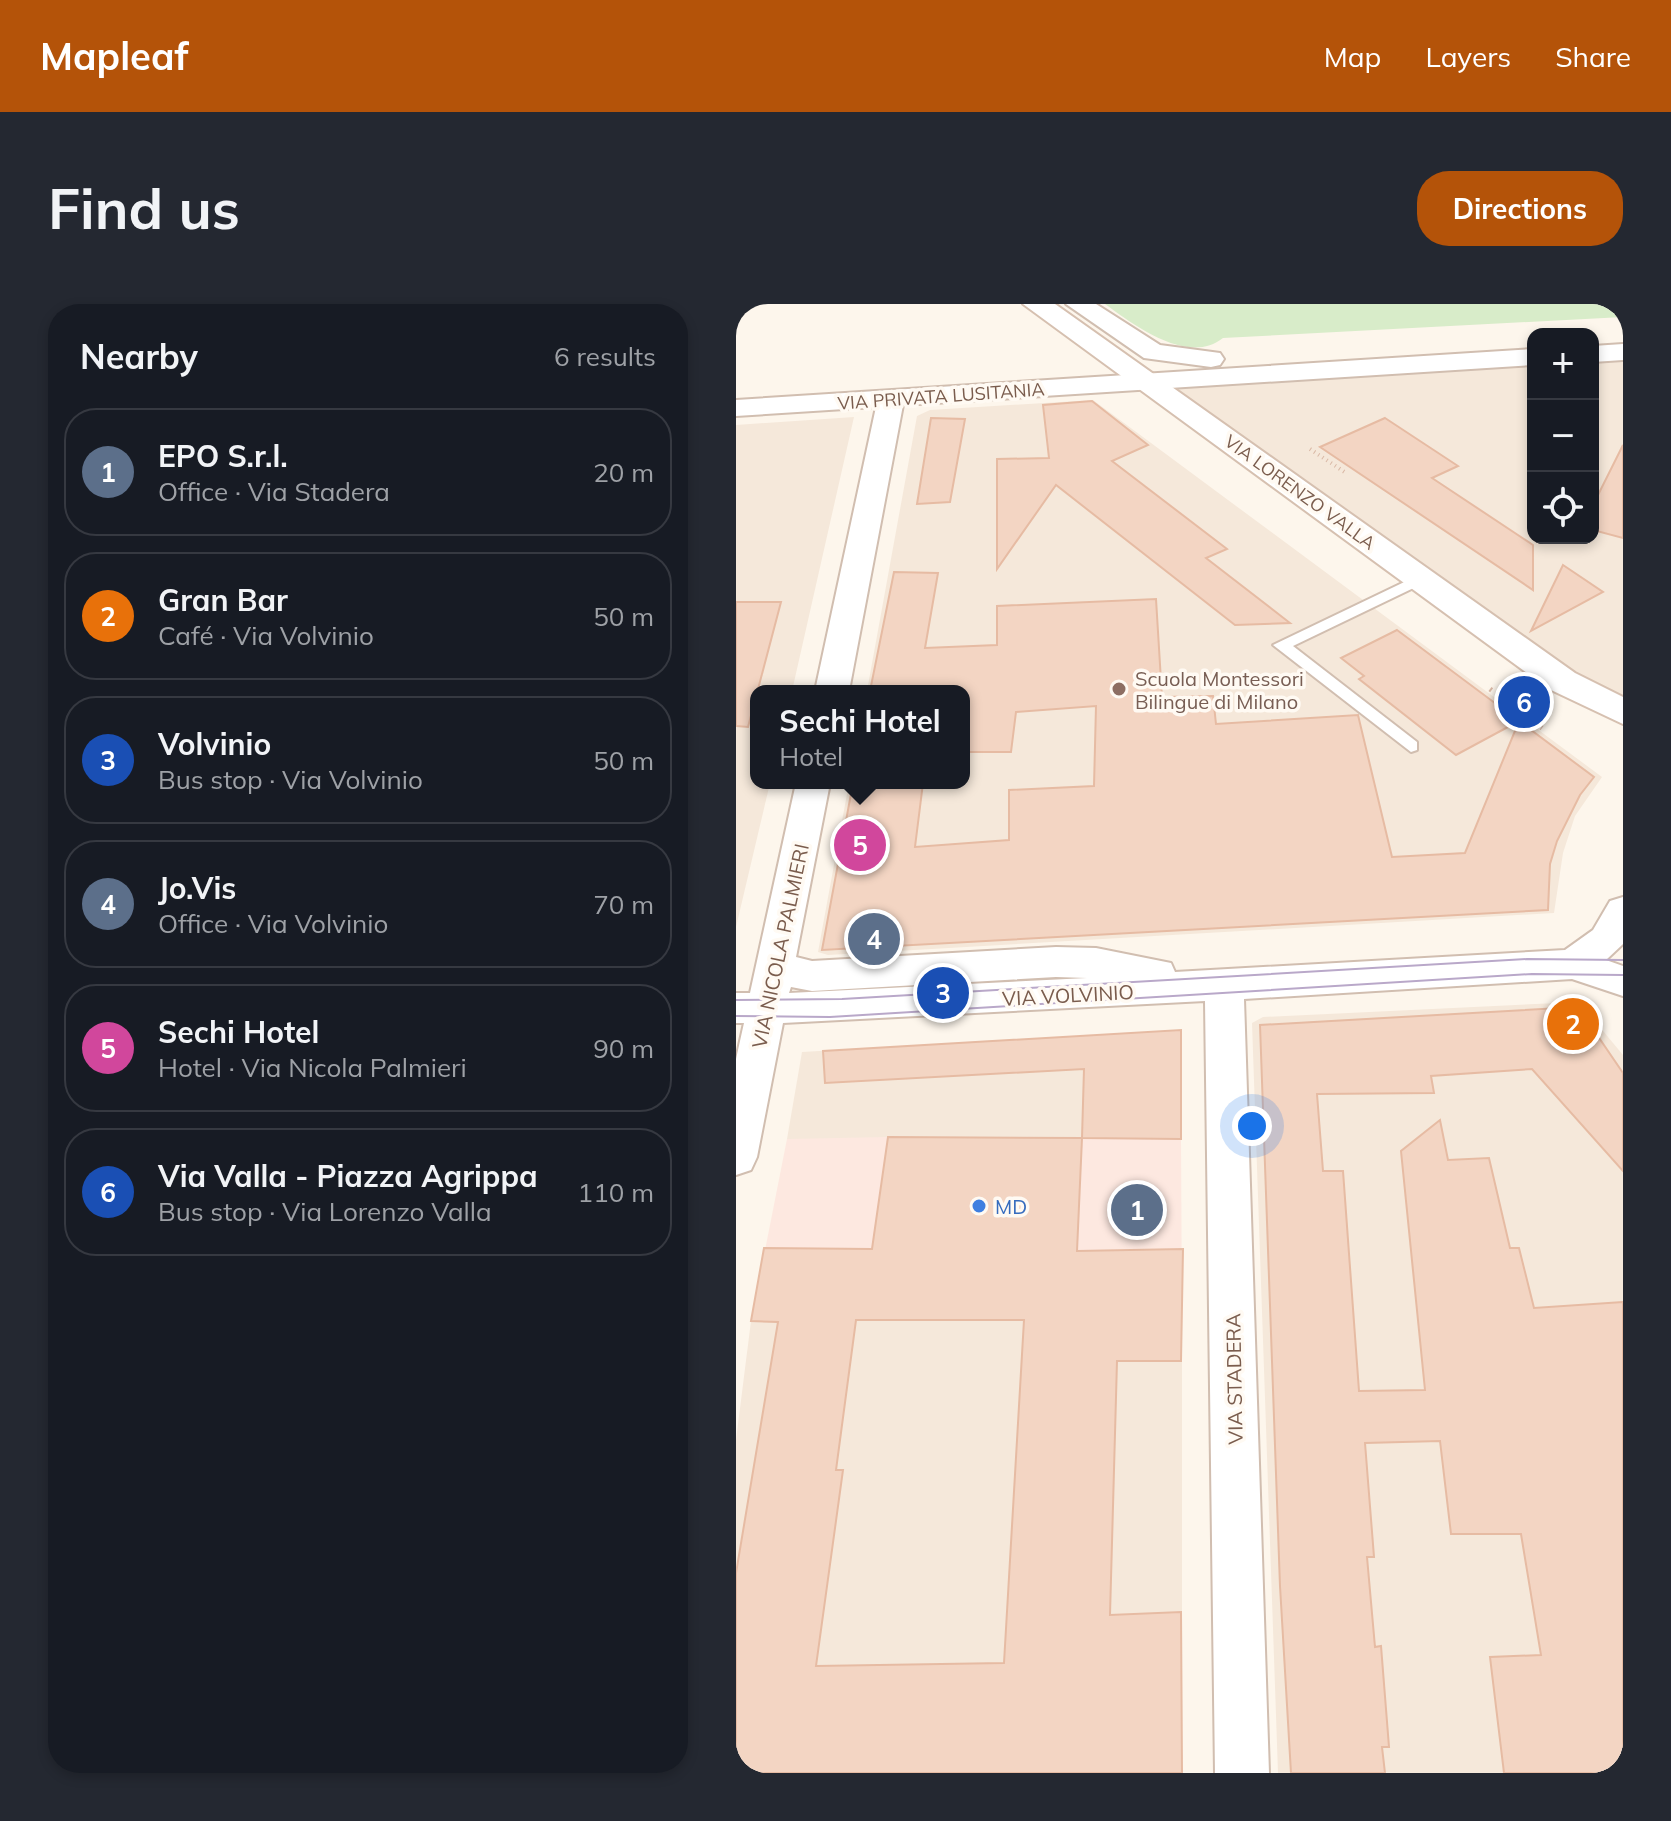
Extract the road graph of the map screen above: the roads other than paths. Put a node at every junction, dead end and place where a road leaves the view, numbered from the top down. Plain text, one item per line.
1 (1037, 304) edge
2 (1079, 304) edge
3 (1623, 352) edge
4 (1599, 354) edge
5 (1527, 357) edge
6 (1382, 366) junction
7 (1145, 381) junction
8 (891, 399) junction
9 (736, 408) edge
10 (1421, 579) junction
11 (1562, 681) junction
12 (833, 685) edge
13 (1623, 712) edge
14 (1623, 741) edge
15 (1411, 746) dead end
16 (812, 789) edge
17 (1623, 911) edge
18 (1573, 964) junction
19 (795, 969) junction
20 (1623, 981) edge
21 (1224, 986) junction
22 (752, 1008) edge
23 (736, 1157) edge
24 (1242, 1773) edge

1 - 7 main road, VIA LORENZO VALLA
2 - 6 street
3 - 4 street
5 - 6 street
6 - 7 street, VIA PRIVATA LUSITANIA
7 - 8 street, VIA PRIVATA LUSITANIA
7 - 10 main road, VIA LORENZO VALLA
8 - 9 street, VIA PRIVATA LUSITANIA
8 - 12 street
10 - 11 main road, VIA LORENZO VALLA
10 - 15 lane
11 - 13 main road, VIA LORENZO VALLA
11 - 14 main road, VIA LORENZO VALLA
16 - 19 street, VIA NICOLA PALMIERI
17 - 18 street
18 - 20 street, VIA VOLVINIO
18 - 21 street, VIA VOLVINIO
19 - 21 street, VIA VOLVINIO
19 - 22 street
21 - 22 street, VIA VOLVINIO
21 - 24 street, VIA STADERA
22 - 23 street, VIA NICOLA PALMIERI

